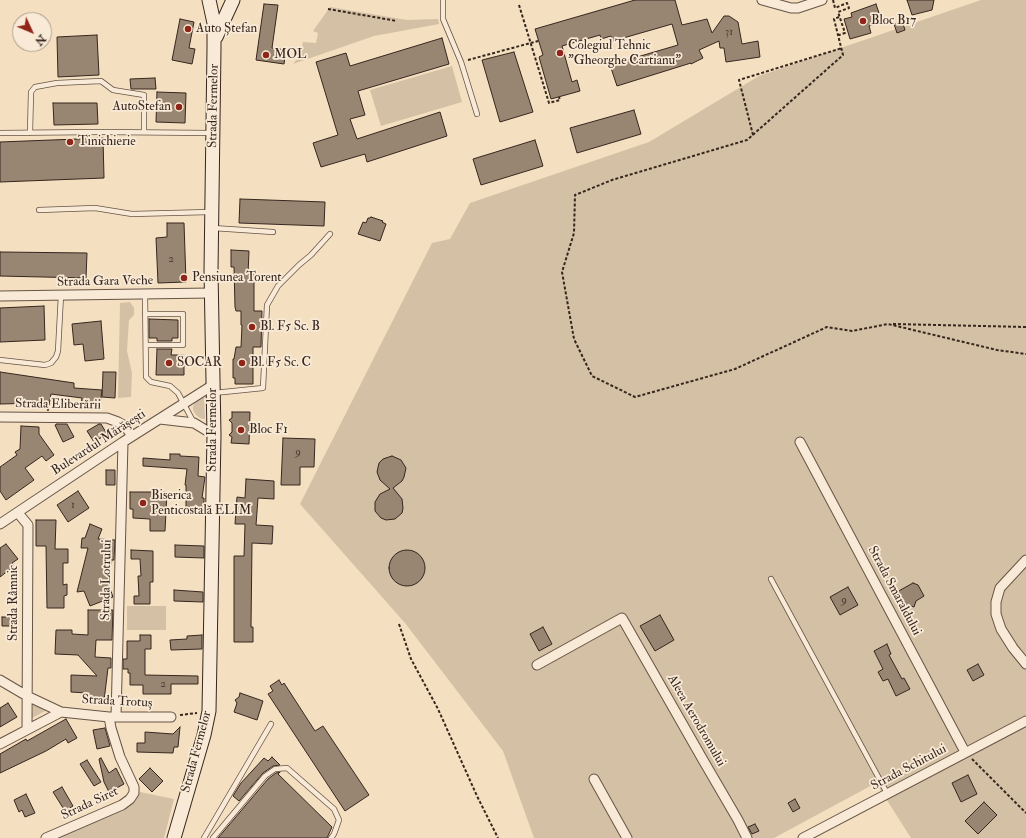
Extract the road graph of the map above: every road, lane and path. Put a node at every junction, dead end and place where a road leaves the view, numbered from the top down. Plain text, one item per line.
1 (209, 0) edge
2 (233, 0) edge
3 (443, 0) edge
4 (762, 0) edge
5 (822, 0) edge
6 (832, 0) edge
7 (519, 5) dead end
8 (328, 9) dead end
9 (839, 17) junction
10 (397, 21) dead end
11 (839, 35) junction
12 (214, 40) junction
13 (538, 41) dead end
14 (530, 43) junction
15 (842, 48) junction
16 (462, 62) junction
17 (559, 97) dead end
18 (477, 114) dead end
19 (144, 132) junction
20 (0, 133) edge
21 (30, 133) junction
22 (213, 133) junction
23 (753, 135) junction
24 (39, 210) dead end
25 (212, 212) junction
26 (212, 228) junction
27 (273, 232) dead end
28 (330, 234) dead end
29 (211, 293) junction
30 (145, 294) junction
31 (0, 296) edge
32 (61, 296) junction
33 (145, 314) junction
34 (888, 324) junction
35 (1026, 327) edge
36 (146, 345) junction
37 (1026, 354) edge
38 (0, 360) edge
39 (213, 389) junction
40 (184, 403) junction
41 (0, 418) edge
42 (160, 419) junction
43 (194, 423) junction
44 (214, 435) junction
45 (132, 436) junction
46 (123, 442) junction
47 (800, 442) dead end
48 (18, 513) junction
49 (0, 524) edge
50 (1026, 560) edge
51 (771, 579) dead end
52 (399, 624) dead end
53 (1026, 664) edge
54 (537, 665) dead end
55 (0, 680) edge
56 (27, 696) junction
57 (209, 711) junction
58 (62, 712) junction
59 (112, 717) junction
60 (171, 717) joint
61 (1026, 721) edge
62 (271, 724) dead end
63 (27, 729) junction
64 (0, 744) edge
65 (965, 752) junction
66 (594, 779) dead end
67 (888, 795) junction
68 (1026, 813) edge
69 (46, 838) edge
70 (174, 838) edge
71 (204, 838) edge
72 (213, 838) edge
73 (330, 838) edge
74 (498, 838) edge
75 (627, 838) edge
76 (747, 838) edge
77 (803, 838) edge

1 - 12 street, Strada Fermelor
2 - 12 street, Strada Fermelor
3 - 16 lane
4 - 5 street
6 - 9 path
7 - 14 path
8 - 10 path
9 - 11 path
9 - 11 path
11 - 15 path
12 - 22 street, Strada Fermelor
13 - 14 path
14 - 16 path
14 - 17 path
15 - 23 path
15 - 23 path
16 - 18 lane
19 - 21 lane
19 - 21 lane
19 - 22 lane
20 - 21 lane
22 - 25 street, Strada Fermelor
23 - 34 path
24 - 25 lane
25 - 26 street, Strada Fermelor
26 - 27 lane
26 - 29 street, Strada Fermelor
28 - 39 lane
29 - 30 street, Strada Gara Veche
29 - 39 street, Strada Fermelor
30 - 32 street, Strada Gara Veche
30 - 33 lane
31 - 32 street, Strada Gara Veche
32 - 38 lane
33 - 36 lane
33 - 36 lane
34 - 35 path
34 - 37 path
36 - 40 lane
39 - 40 street, Bulevardul Mărășești
39 - 44 street, Strada Fermelor
40 - 42 street, Bulevardul Mărășești
40 - 43 lane
41 - 45 street, Strada Eliberării
42 - 43 street
42 - 45 street, Bulevardul Mărășești
43 - 44 street
44 - 57 street, Strada Fermelor
45 - 46 street, Bulevardul Mărășești
46 - 48 street, Bulevardul Mărășești
46 - 59 street, Strada Lotrului
47 - 65 street, Strada Smaraldului
48 - 49 street, Bulevardul Mărășești
48 - 56 street, Strada Râmnic
50 - 53 street
51 - 67 lane
52 - 74 path
54 - 76 street, Aleea Aerodromului
55 - 56 street, Strada Trotuș
56 - 58 street, Strada Trotuș
56 - 63 street
57 - 60 path
57 - 70 street, Strada Fermelor
58 - 59 street, Strada Trotuș
58 - 63 street
59 - 60 street, Strada Trotuș
59 - 69 street, Strada Siret
61 - 65 street, Strada Schitului
62 - 71 lane
63 - 64 street
65 - 67 street, Strada Schitului
65 - 68 path
66 - 75 street
67 - 77 street, Strada Schitului
72 - 73 lane

